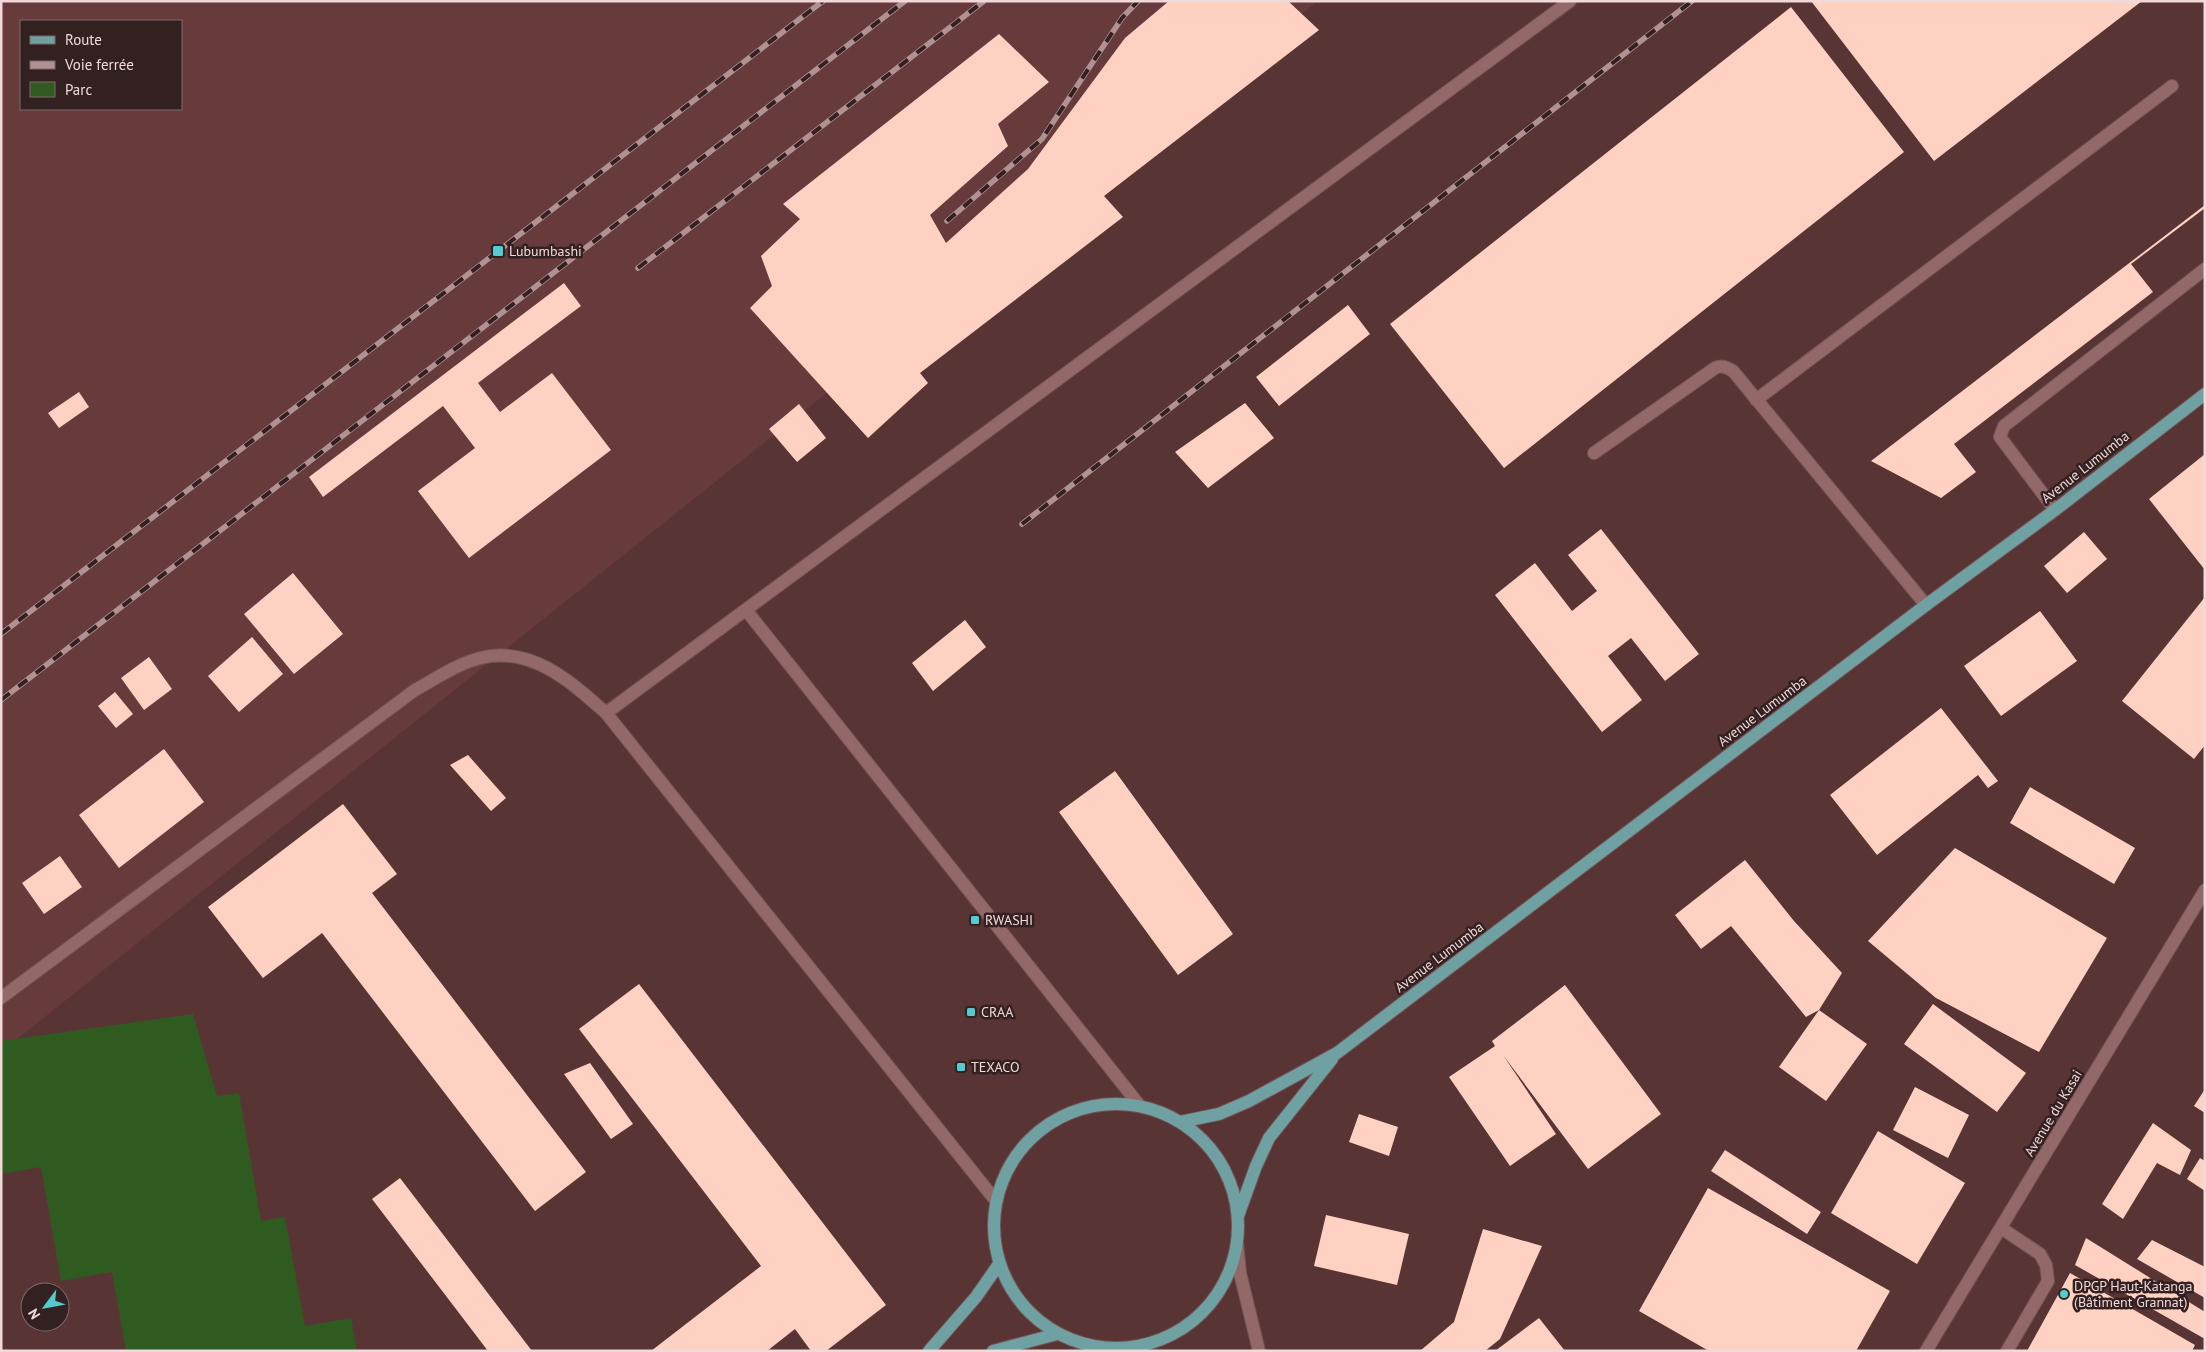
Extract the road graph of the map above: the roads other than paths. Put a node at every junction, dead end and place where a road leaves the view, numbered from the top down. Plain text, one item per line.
1 (1570, 1) edge
2 (2172, 86) dead end
3 (2205, 268) edge
4 (2205, 394) edge
5 (1756, 400) junction
6 (1594, 453) dead end
7 (2055, 510) junction
8 (1926, 605) junction
9 (746, 610) junction
10 (606, 713) junction
11 (2205, 890) edge
12 (1, 998) edge
13 (1337, 1053) junction
14 (1140, 1106) junction
15 (1180, 1122) junction
16 (996, 1201) junction
17 (1238, 1218) junction
18 (2001, 1228) junction
19 (1237, 1242) junction
20 (999, 1264) junction
21 (1057, 1334) junction
22 (1128, 1350) edge
23 (929, 1351) edge
24 (993, 1351) edge
25 (1259, 1351) edge
26 (1926, 1351) edge
27 (2007, 1351) edge

1 - 9 street
2 - 5 street
3 - 7 street
4 - 7 main road, Avenue Lumumba
5 - 6 street
5 - 8 street
7 - 8 main road, Avenue Lumumba
8 - 13 main road, Avenue Lumumba
9 - 10 street
9 - 14 street
10 - 12 street
10 - 16 street
11 - 18 street, Avenue du Kasai
13 - 15 main road
13 - 17 main road
14 - 15 main road
14 - 16 main road
15 - 17 main road
16 - 20 main road
17 - 19 main road
18 - 26 street, Avenue du Kasai
18 - 27 street
19 - 22 main road
19 - 25 street
20 - 21 main road
20 - 23 main road
21 - 22 main road
21 - 24 main road

